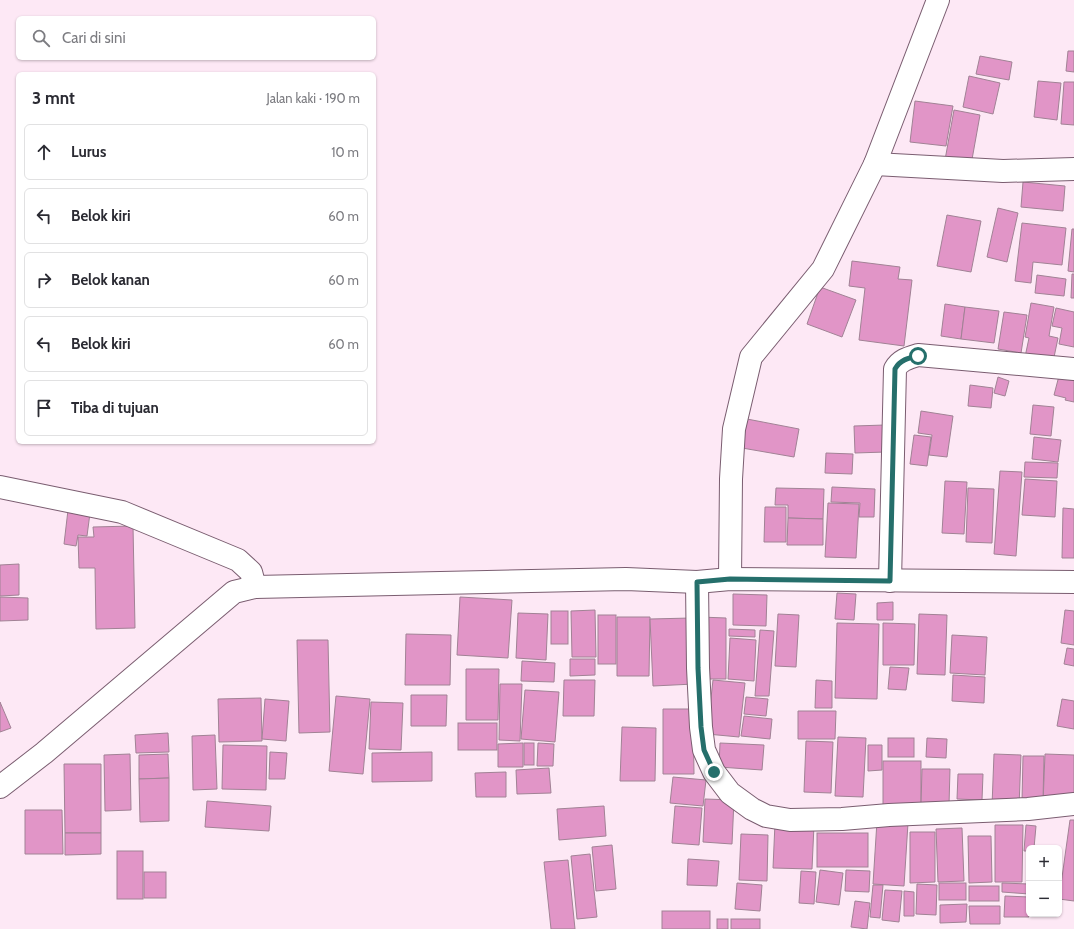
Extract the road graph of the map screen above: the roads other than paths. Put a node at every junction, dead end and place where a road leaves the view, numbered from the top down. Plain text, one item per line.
1 (938, 0) edge
2 (875, 164) junction
3 (1074, 169) edge
4 (1074, 369) edge
5 (0, 487) edge
6 (730, 579) junction
7 (890, 581) junction
8 (697, 582) junction
9 (1074, 582) edge
10 (256, 587) junction
11 (0, 787) edge
12 (1074, 804) edge

1 - 2 street
2 - 3 street
2 - 6 street
4 - 7 street
5 - 10 street
6 - 7 street
6 - 8 street
7 - 9 street
8 - 10 street
8 - 12 street
10 - 11 street

